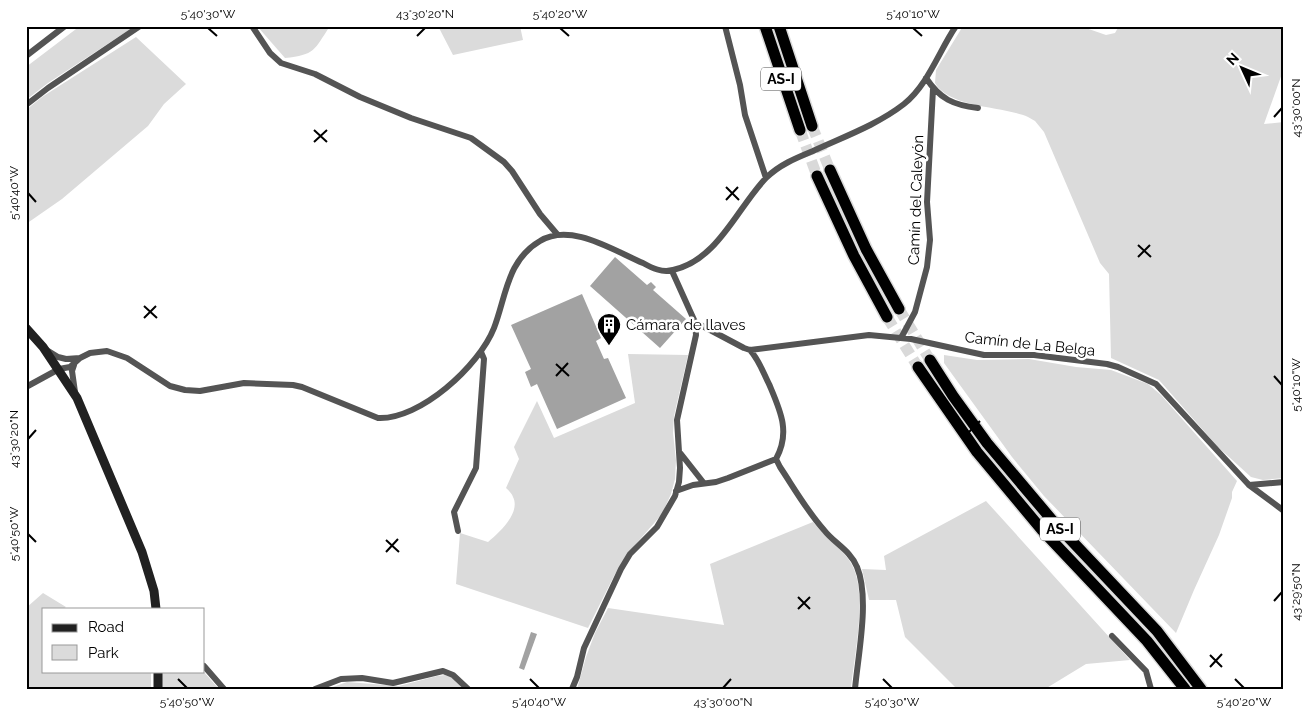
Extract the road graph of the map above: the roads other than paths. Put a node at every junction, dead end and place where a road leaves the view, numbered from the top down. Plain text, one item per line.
1 (65, 26) edge
2 (140, 26) edge
3 (252, 26) edge
4 (725, 26) edge
5 (765, 26) edge
6 (779, 26) edge
7 (956, 26) edge
8 (26, 56) edge
9 (926, 78) junction
10 (933, 89) junction
11 (26, 105) edge
12 (978, 108) dead end
13 (812, 126) tunnel mouth
14 (800, 130) tunnel mouth
15 (830, 170) tunnel mouth
16 (818, 176) tunnel mouth
17 (766, 178) junction
18 (557, 234) junction
19 (672, 271) junction
20 (899, 310) tunnel mouth
21 (886, 317) tunnel mouth
22 (695, 322) junction
23 (26, 328) edge
24 (901, 338) junction
25 (43, 348) junction
26 (750, 350) junction
27 (481, 352) junction
28 (930, 360) tunnel mouth
29 (73, 361) junction
30 (918, 367) tunnel mouth
31 (59, 370) junction
32 (26, 387) edge
33 (77, 398) junction
34 (680, 453) junction
35 (776, 459) junction
36 (703, 482) junction
37 (1284, 482) edge
38 (1249, 485) junction
39 (676, 491) junction
40 (1284, 511) edge
41 (458, 532) dead end
42 (156, 608) edge
43 (1157, 631) junction
44 (1112, 636) dead end
45 (1147, 641) junction
46 (205, 667) edge
47 (158, 672) edge
48 (158, 689) edge
49 (224, 689) edge
50 (316, 689) edge
51 (468, 689) edge
52 (572, 689) edge
53 (855, 689) edge
54 (1151, 689) edge
55 (1178, 689) edge
56 (1185, 689) edge
57 (1201, 689) edge
58 (1209, 689) edge

1 - 8 street
2 - 11 street
3 - 18 street
4 - 17 street
5 - 14 highway, AS-I
6 - 13 highway, AS-I
7 - 9 street
9 - 10 street
9 - 17 street
10 - 12 street
10 - 24 street, Camín del Caleyón
15 - 20 highway
16 - 21 highway
17 - 19 street
18 - 19 street
18 - 27 street
19 - 22 street
22 - 26 street
22 - 34 street
23 - 25 street
24 - 26 street, Camín de La Belga
24 - 38 street, Camín de La Belga
25 - 29 street
25 - 31 street
26 - 35 street
27 - 29 street
27 - 41 street
28 - 43 highway, AS-I
29 - 31 street
29 - 33 street
30 - 45 highway, AS-I
31 - 32 street
31 - 33 street
33 - 42 street
34 - 36 street
34 - 39 street
35 - 36 street
35 - 53 street
36 - 39 street
37 - 38 street
38 - 40 street, Camín de La Belga
39 - 52 street
43 - 57 highway, AS-I
43 - 58 highway
44 - 54 street
45 - 55 highway
45 - 56 highway, AS-I
46 - 49 street
47 - 48 street
50 - 51 street

